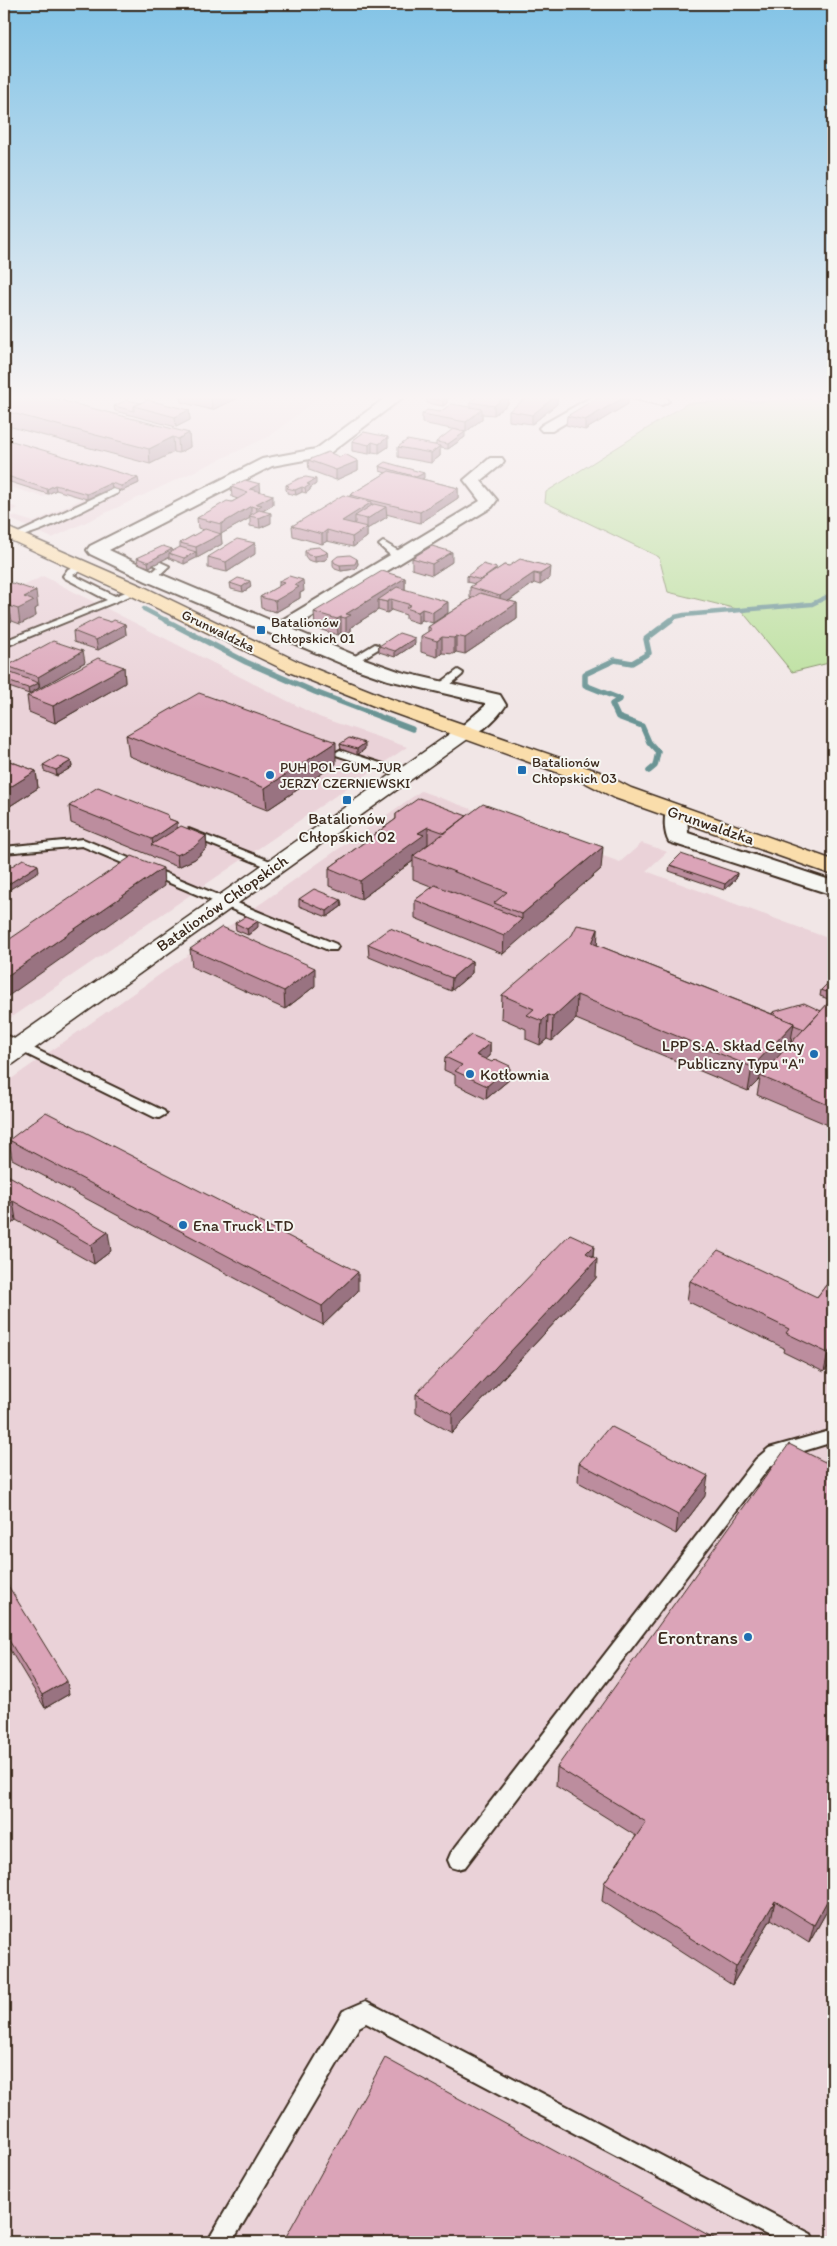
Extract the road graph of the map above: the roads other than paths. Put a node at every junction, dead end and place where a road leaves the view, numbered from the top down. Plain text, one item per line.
1 (97, 500) edge
2 (194, 500) edge
3 (489, 500) edge
4 (10, 534) edge
5 (383, 545) dead end
6 (402, 556) junction
7 (82, 566) junction
8 (137, 591) junction
9 (115, 600) junction
10 (279, 629) junction
11 (4, 644) edge
12 (375, 647) dead end
13 (352, 661) junction
14 (458, 673) dead end
15 (440, 688) junction
16 (465, 732) junction
17 (340, 753) dead end
18 (404, 774) junction
19 (592, 777) junction
20 (676, 812) junction
21 (175, 827) edge
22 (4, 850) edge
23 (833, 855) edge
24 (274, 866) junction
25 (833, 868) edge
26 (833, 888) edge
27 (224, 901) junction
28 (332, 947) dead end
29 (9, 1048) edge
30 (159, 1114) dead end
31 (833, 1436) edge
32 (458, 1860) dead end
33 (218, 2242) edge
34 (803, 2242) edge

1 - 4 lane
2 - 10 street, Grunwaldzka
3 - 6 street
4 - 7 main road, Grunwaldzka
5 - 6 lane
6 - 10 street
7 - 8 main road, Grunwaldzka
7 - 9 lane
8 - 9 lane
8 - 16 main road, Grunwaldzka
9 - 11 lane
10 - 13 street, Grunwaldzka
12 - 13 lane
13 - 15 street, Grunwaldzka
14 - 15 lane
15 - 16 street, Grunwaldzka
16 - 18 street, Batalionów Chłopskich
16 - 19 main road, Grunwaldzka
17 - 18 lane
18 - 24 street, Batalionów Chłopskich
19 - 20 main road, Grunwaldzka
19 - 23 main road, Grunwaldzka
20 - 25 main road, Grunwaldzka
20 - 26 street
21 - 24 lane
22 - 27 lane
24 - 27 street, Batalionów Chłopskich
27 - 28 lane
27 - 29 street, Batalionów Chłopskich
29 - 30 lane
31 - 32 lane
33 - 34 lane

